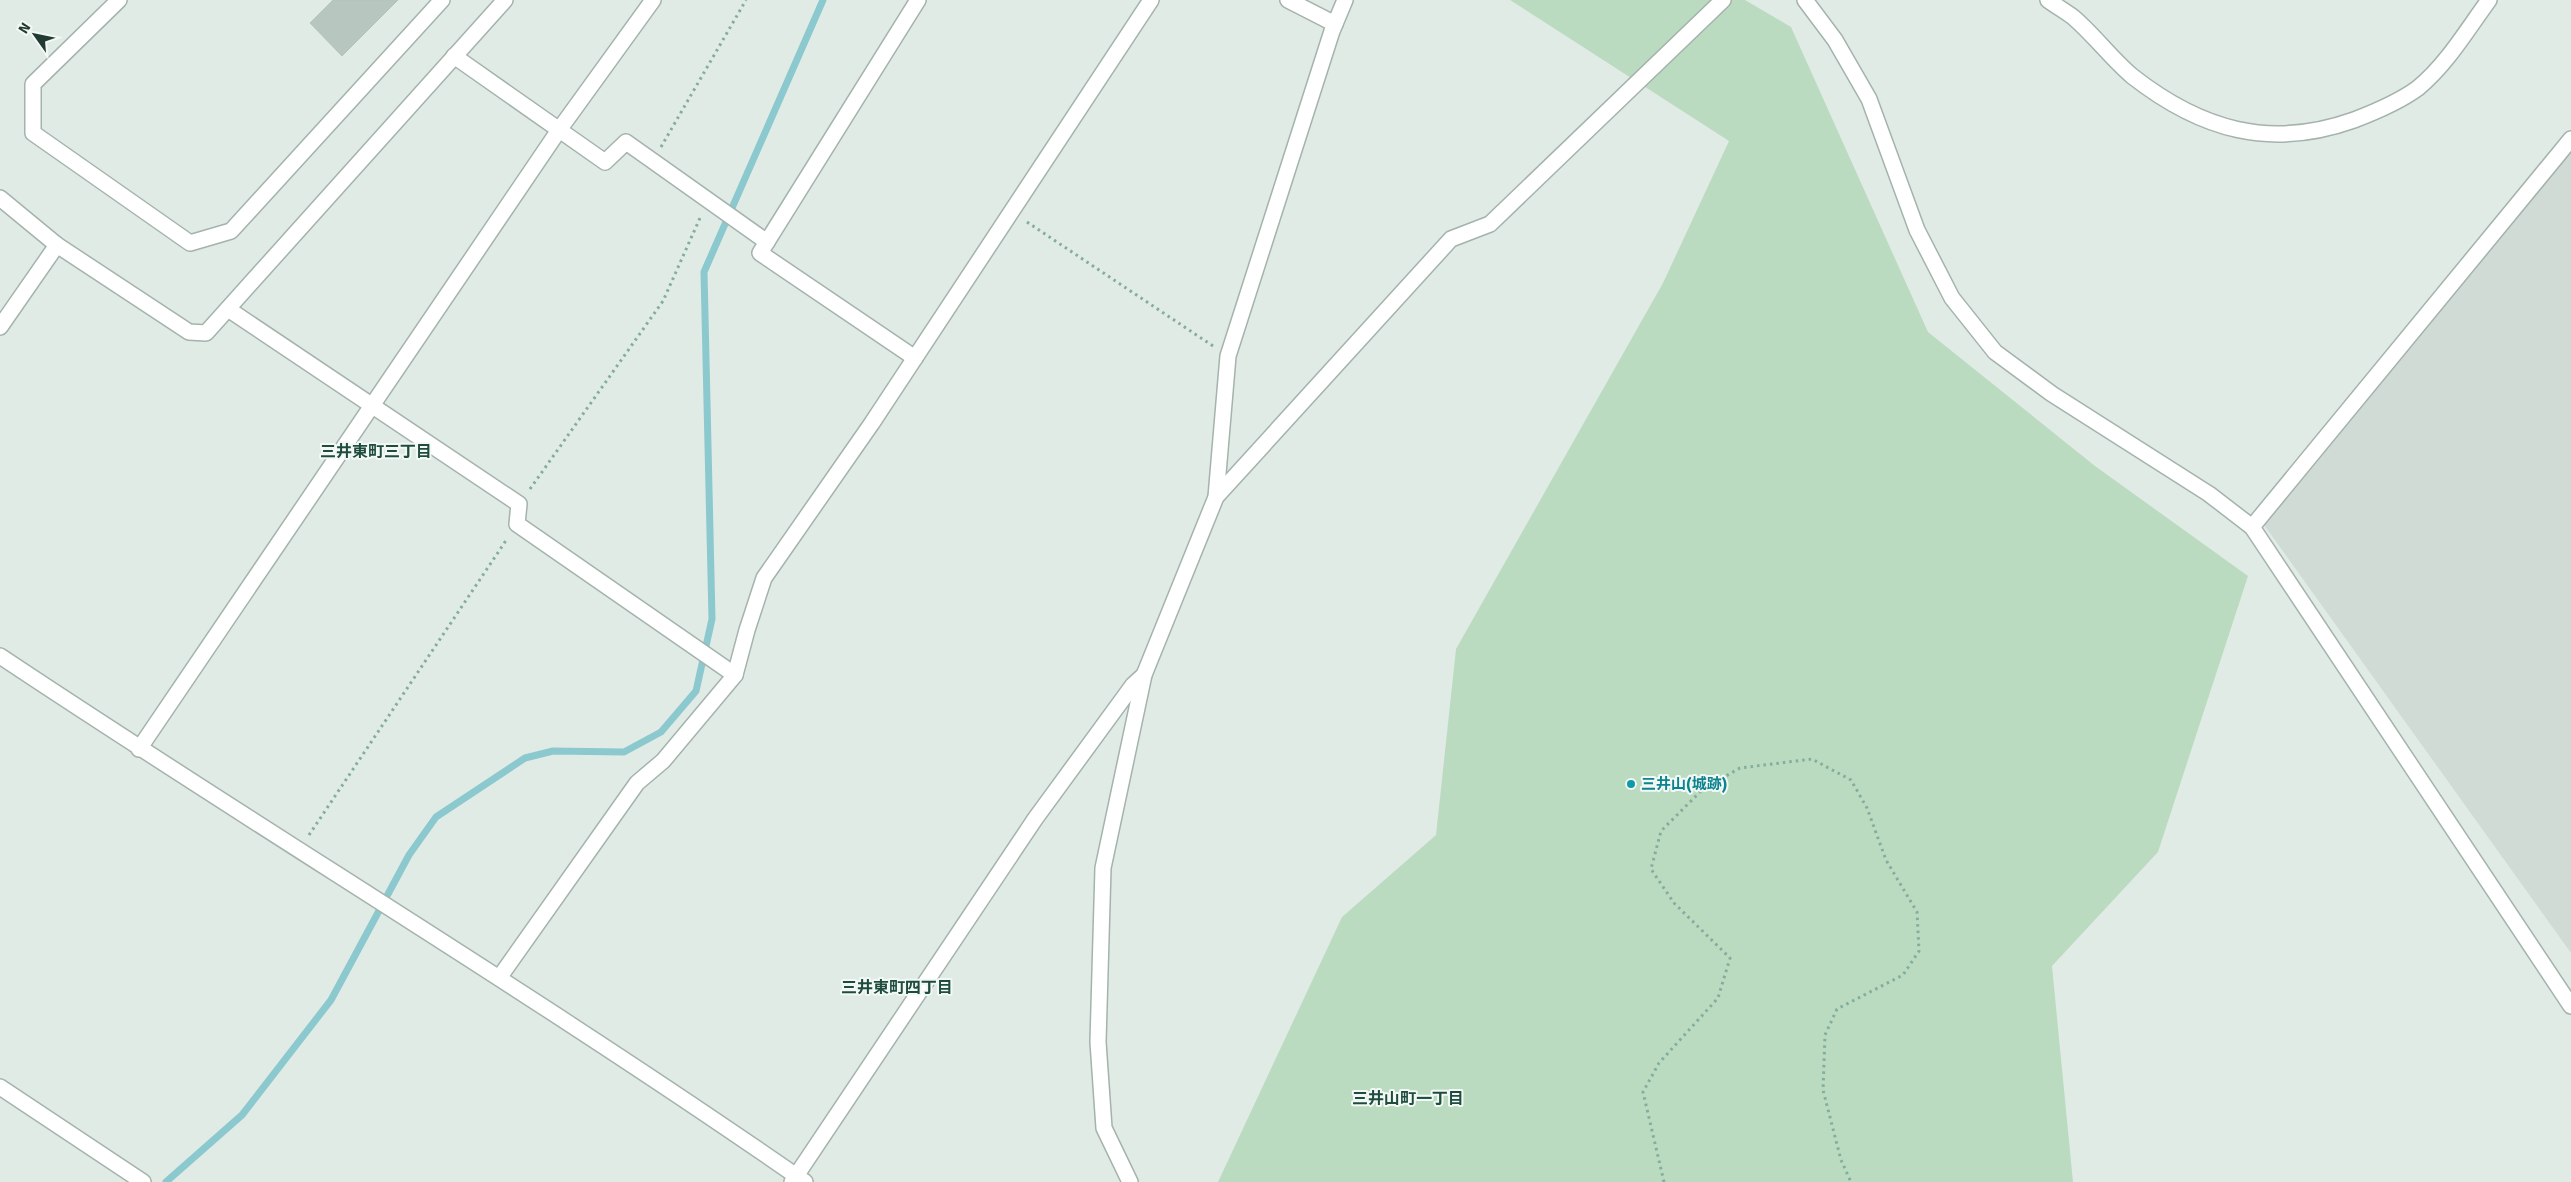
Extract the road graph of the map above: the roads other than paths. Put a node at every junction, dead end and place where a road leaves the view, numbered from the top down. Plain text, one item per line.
1 (119, 0) edge
2 (442, 0) edge
3 (505, 0) edge
4 (653, 0) edge
5 (918, 0) edge
6 (1151, 0) edge
7 (1288, 0) edge
8 (1345, 0) edge
9 (1723, 0) edge
10 (1805, 0) edge
11 (2048, 0) edge
12 (2489, 0) edge
13 (1335, 24) junction
14 (454, 56) junction
15 (559, 130) junction
16 (2571, 139) edge
17 (0, 198) edge
18 (767, 242) junction
19 (57, 245) junction
20 (228, 309) junction
21 (0, 328) edge
22 (915, 358) junction
23 (373, 407) junction
24 (1216, 497) junction
25 (2252, 527) junction
26 (0, 656) edge
27 (735, 675) junction
28 (1144, 675) junction
29 (139, 749) junction
30 (499, 978) junction
31 (2571, 1006) edge
32 (0, 1087) edge
33 (798, 1180) edge
34 (143, 1182) edge
35 (1130, 1182) edge

1 - 2 street
3 - 14 street
4 - 15 street
5 - 18 street
6 - 22 street
7 - 13 street
8 - 13 street
9 - 24 street
10 - 25 street
11 - 12 street
13 - 24 street
14 - 15 street
14 - 20 street
15 - 18 street
15 - 23 street
16 - 25 street
17 - 19 street
18 - 22 street
19 - 20 street
19 - 21 street
20 - 23 street
22 - 27 street
23 - 27 street
23 - 29 street
24 - 28 street
25 - 31 street
26 - 29 street
27 - 30 street
28 - 33 street
28 - 35 street
29 - 30 street
30 - 33 street
32 - 34 street

